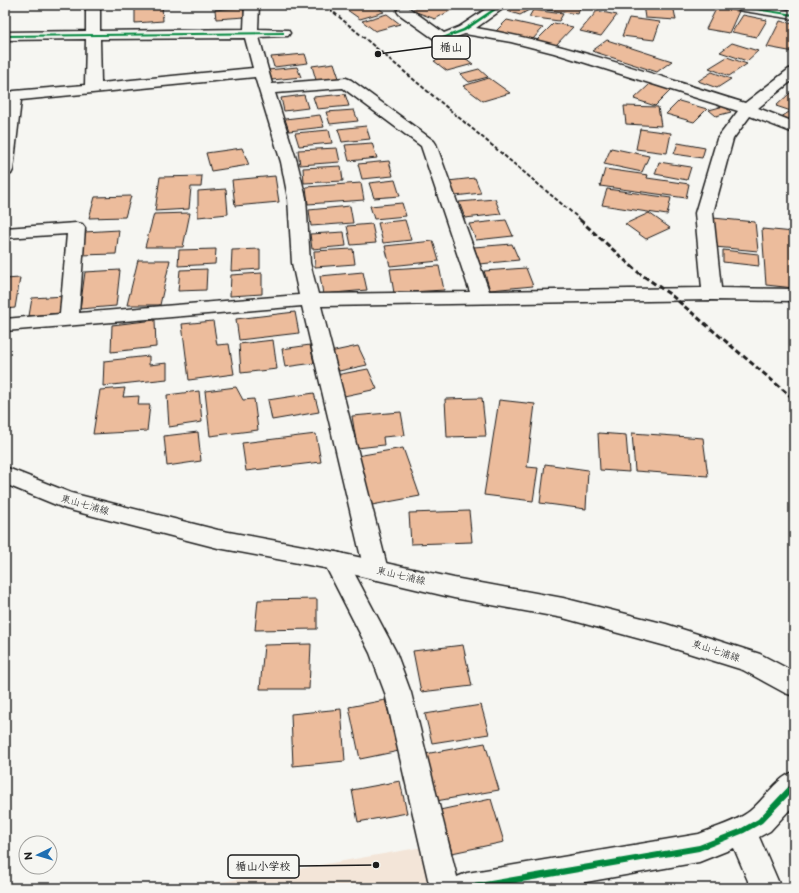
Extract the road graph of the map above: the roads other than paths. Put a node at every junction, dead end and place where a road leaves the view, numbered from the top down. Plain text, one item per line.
1 (93, 5) edge
2 (252, 5) edge
3 (501, 5) edge
4 (730, 5) edge
5 (404, 11) dead end
6 (794, 15) edge
7 (464, 30) junction
8 (252, 33) junction
9 (283, 33) dead end
10 (93, 35) junction
11 (5, 36) edge
12 (794, 72) edge
13 (264, 81) junction
14 (93, 88) junction
15 (748, 109) junction
16 (794, 128) edge
17 (5, 170) edge
18 (5, 233) edge
19 (712, 294) junction
20 (794, 295) edge
21 (482, 298) junction
22 (309, 300) junction
23 (69, 320) junction
24 (5, 326) edge
25 (5, 475) edge
26 (335, 560) junction
27 (376, 570) junction
28 (793, 686) edge
29 (794, 785) edge
30 (742, 831) junction
31 (445, 888) edge
32 (467, 888) edge
33 (766, 888) edge

1 - 10 street
2 - 8 street
3 - 7 street
4 - 6 street
5 - 7 street
7 - 15 street
8 - 9 street
8 - 10 street
8 - 13 street
10 - 11 street
10 - 14 street
12 - 15 street
13 - 14 street
13 - 21 street
13 - 22 street
14 - 17 street
15 - 16 street
15 - 19 street
18 - 23 street
19 - 20 street
19 - 21 street
21 - 22 street
22 - 23 street
22 - 27 street
23 - 24 street
25 - 26 street, 東山七浦線
26 - 27 street, 東山七浦線
26 - 31 street
27 - 28 street, 東山七浦線
29 - 30 street
30 - 32 street
30 - 33 street

